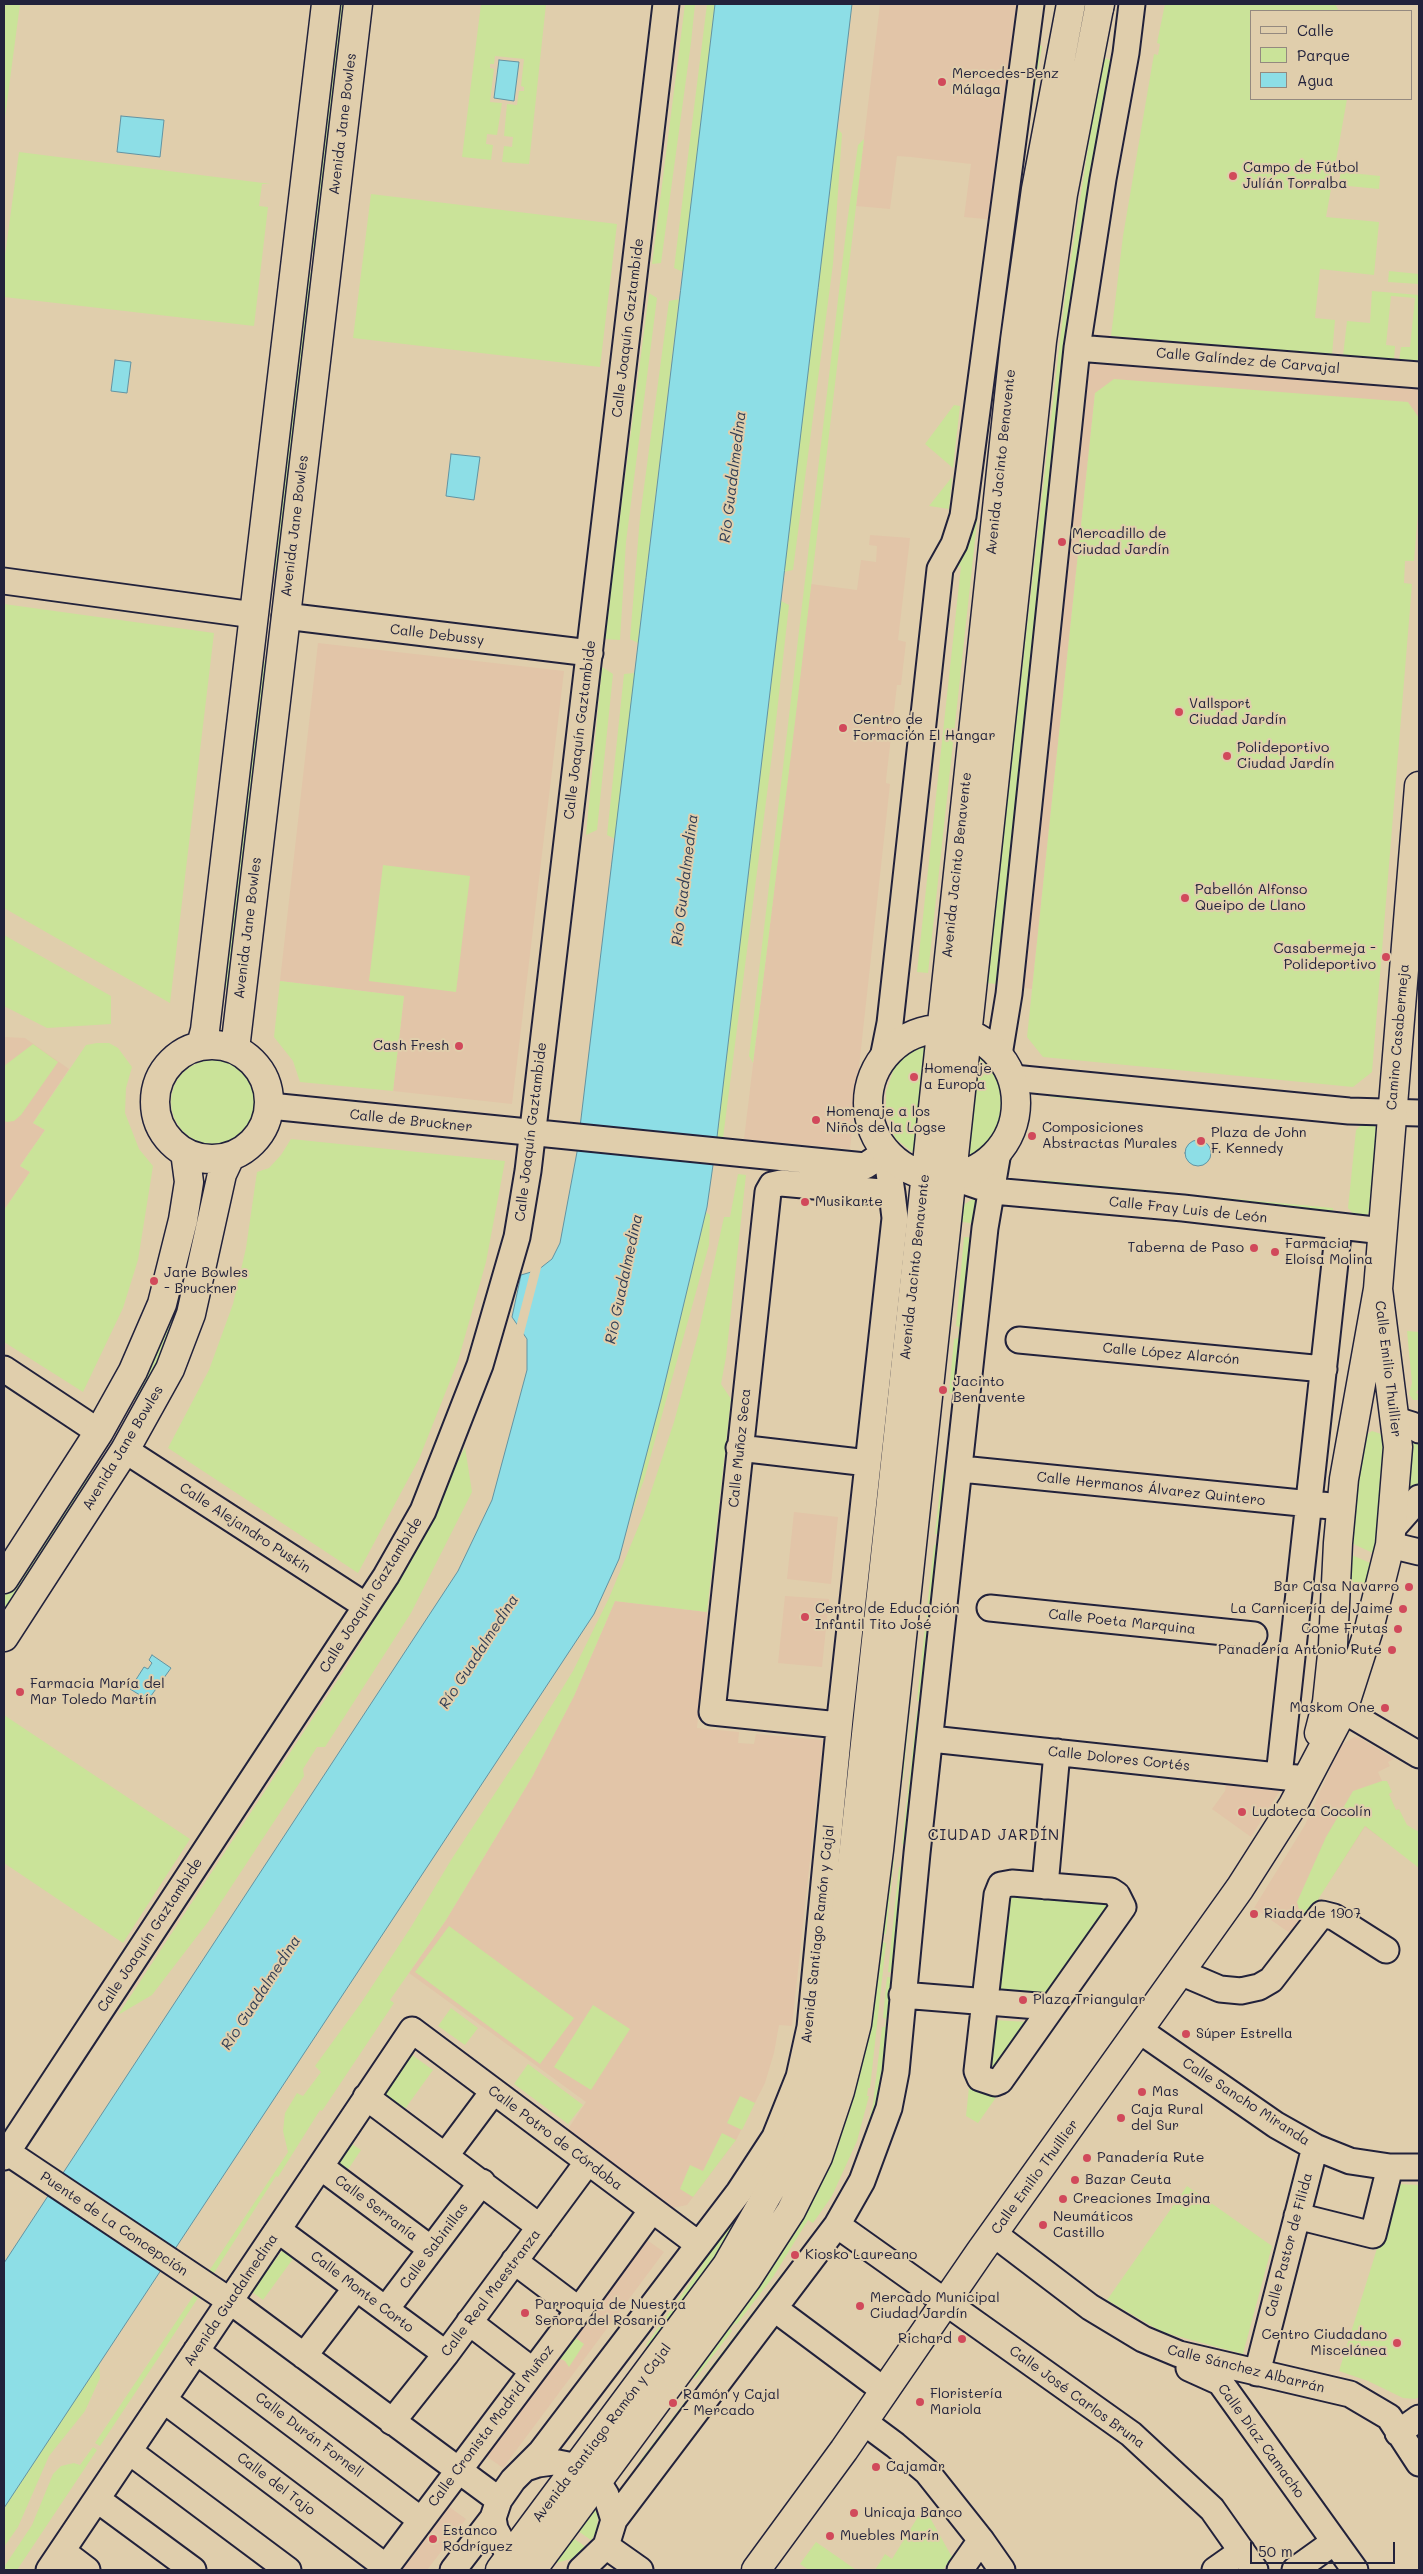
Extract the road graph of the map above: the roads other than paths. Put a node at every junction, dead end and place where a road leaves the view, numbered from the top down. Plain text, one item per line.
1 (326, 4) edge
2 (358, 4) edge
3 (666, 4) edge
4 (1032, 4) edge
5 (1132, 4) edge
6 (1090, 5) edge
7 (1076, 348) junction
8 (1419, 376) edge
9 (4, 581) edge
10 (254, 614) junction
11 (285, 616) junction
12 (590, 653) junction
13 (1419, 786) edge
14 (954, 1030) junction
15 (201, 1045) junction
16 (235, 1049) junction
17 (999, 1055) junction
18 (883, 1058) junction
19 (1013, 1078) junction
20 (270, 1106) junction
21 (1392, 1113) junction
22 (1419, 1113) edge
23 (542, 1134) junction
24 (185, 1152) junction
25 (886, 1152) junction
26 (998, 1152) junction
27 (230, 1157) junction
28 (925, 1175) junction
29 (952, 1177) junction
30 (993, 1192) junction
31 (892, 1193) junction
32 (1339, 1226) junction
33 (1383, 1231) junction
34 (1378, 1289) junction
35 (1018, 1340) dead end
36 (4, 1369) edge
37 (1324, 1369) junction
38 (1407, 1425) edge
39 (1354, 1427) junction
40 (99, 1432) junction
41 (739, 1448) junction
42 (125, 1450) junction
43 (868, 1463) junction
44 (961, 1470) junction
45 (1419, 1498) edge
46 (1309, 1504) junction
47 (1341, 1507) junction
48 (1391, 1537) junction
49 (1419, 1552) edge
50 (4, 1579) edge
51 (1335, 1582) junction
52 (1378, 1593) junction
53 (366, 1606) junction
54 (990, 1608) dead end
55 (1254, 1635) dead end
56 (4, 1637) edge
57 (1343, 1710) junction
58 (840, 1725) junction
59 (879, 1732) junction
60 (930, 1739) junction
61 (1057, 1752) junction
62 (1419, 1755) edge
63 (1279, 1776) junction
64 (1308, 1779) junction
65 (1045, 1886) junction
66 (1386, 1950) dead end
67 (1180, 1972) junction
68 (902, 1995) junction
69 (985, 2003) junction
70 (1050, 2007) junction
71 (412, 2030) joint
72 (1139, 2030) junction
73 (493, 2092) junction
74 (366, 2097) junction
75 (1315, 2147) junction
76 (9, 2155) edge
77 (446, 2155) junction
78 (587, 2163) junction
79 (320, 2166) junction
80 (1390, 2167) junction
81 (1419, 2167) edge
82 (482, 2182) junction
83 (652, 2210) junction
84 (1297, 2216) junction
85 (837, 2225) junction
86 (540, 2227) junction
87 (278, 2230) junction
88 (994, 2234) junction
89 (698, 2244) junction
90 (431, 2249) junction
91 (514, 2261) junction
92 (356, 2288) junction
93 (230, 2301) junction
94 (946, 2304) junction
95 (775, 2309) junction
96 (386, 2310) junction
97 (580, 2310) junction
98 (469, 2322) junction
99 (1143, 2339) junction
100 (196, 2351) junction
101 (446, 2354) junction
102 (304, 2356) junction
103 (533, 2371) junction
104 (1257, 2373) junction
105 (885, 2391) junction
106 (165, 2401) junction
107 (1419, 2418) edge
108 (392, 2422) junction
109 (864, 2422) junction
110 (1398, 2433) junction
111 (130, 2452) junction
112 (1418, 2457) edge
113 (526, 2468) junction
114 (457, 2470) junction
115 (588, 2475) junction
116 (98, 2500) junction
117 (496, 2509) junction
118 (421, 2520) junction
119 (614, 2520) junction
120 (981, 2540) junction
121 (1334, 2542) junction
122 (606, 2546) junction
123 (56, 2561) edge
124 (1248, 2561) edge
125 (276, 2567) edge
126 (518, 2567) edge
127 (385, 2568) edge
128 (87, 2570) edge
129 (193, 2570) edge
130 (454, 2570) edge
131 (580, 2570) edge
132 (640, 2570) edge
133 (756, 2570) edge
134 (960, 2570) edge
135 (1002, 2570) edge
136 (1214, 2570) edge
137 (1295, 2570) edge
138 (1355, 2570) edge

1 - 10 main road
2 - 11 main road, Avenida Jane Bowles
3 - 12 street, Calle Joaquín Gaztambide
4 - 18 street, Avenida Jacinto Benavente
5 - 7 street
6 - 14 main road, Avenida Jacinto Benavente
7 - 8 street, Calle Galíndez de Carvajal
7 - 17 street
9 - 10 street
10 - 15 main road
11 - 12 street, Calle Debussy
11 - 16 main road, Avenida Jane Bowles
12 - 23 street, Calle Joaquín Gaztambide
13 - 21 main road, Camino Casabermeja
14 - 17 main road
14 - 18 main road
14 - 28 main road, Avenida Jacinto Benavente
14 - 29 main road, Avenida Jacinto Benavente
15 - 16 main road
15 - 24 main road
16 - 20 main road
17 - 19 main road
18 - 25 main road
19 - 21 street
19 - 26 main road
20 - 23 street, Calle de Bruckner
20 - 27 main road
21 - 22 street
21 - 33 main road, Camino Casabermeja
23 - 25 street, Calle de Bruckner
23 - 53 street, Calle Joaquín Gaztambide
24 - 27 main road
24 - 40 main road, Avenida Jane Bowles
25 - 28 main road
25 - 31 street, Avenida Jacinto Benavente
26 - 29 main road
26 - 30 street
27 - 42 main road, Avenida Jane Bowles
28 - 29 main road
28 - 59 main road, Avenida Jacinto Benavente
29 - 30 street, Avenida Jacinto Benavente
29 - 59 main road, Avenida Jacinto Benavente
30 - 32 street, Calle Fray Luis de León
30 - 44 street
31 - 41 street, Calle Muñoz Seca
31 - 43 street, Avenida Jacinto Benavente
32 - 33 street, Calle Fray Luis de León
32 - 37 street
33 - 34 main road, Camino Casabermeja
34 - 38 main road, Calle Emilio Thuillier
34 - 39 main road, Calle Emilio Thuillier
35 - 37 street, Calle López Alarcón
36 - 40 street
37 - 46 street
38 - 39 main road
38 - 48 main road, Calle Emilio Thuillier
39 - 47 main road, Calle Emilio Thuillier
40 - 50 main road, Avenida Jane Bowles
41 - 43 street
41 - 58 street, Calle Muñoz Seca
42 - 53 street, Calle Alejandro Puskin
42 - 56 main road, Avenida Jane Bowles
43 - 58 street, Avenida Jacinto Benavente
44 - 46 street, Calle Hermanos Álvarez Quintero
44 - 60 street
45 - 48 street
46 - 47 street, Calle Hermanos Álvarez Quintero
46 - 63 street
47 - 51 main road, Calle Emilio Thuillier
48 - 49 street
48 - 52 main road, Calle Emilio Thuillier
51 - 52 main road
51 - 64 main road, Calle Emilio Thuillier
52 - 57 main road, Calle Emilio Thuillier
53 - 76 street, Calle Joaquín Gaztambide
54 - 55 street, Calle Poeta Marquina
57 - 62 street
57 - 64 main road, Calle Emilio Thuillier
58 - 89 street, Avenida Santiago Ramón y Cajal
59 - 115 main road, Avenida Santiago Ramón y Cajal
60 - 61 street, Calle Dolores Cortés
60 - 68 street
61 - 63 street, Calle Dolores Cortés
61 - 65 street
63 - 64 street, Calle Dolores Cortés
64 - 67 main road, Calle Emilio Thuillier
65 - 69 street
65 - 70 street
66 - 67 street
67 - 72 main road, Calle Emilio Thuillier
68 - 69 street
68 - 85 street
69 - 70 street
69 - 70 street
71 - 73 street, Calle Potro de Córdoba
71 - 74 street, Avenida Guadalmedina
72 - 75 street, Calle Sancho Miranda
72 - 88 main road, Calle Emilio Thuillier
73 - 77 street
73 - 78 street, Calle Potro de Córdoba
74 - 77 street
74 - 79 street, Avenida Guadalmedina
75 - 80 street, Calle Sancho Miranda
75 - 84 street, Calle Pastor de Filida
76 - 93 street, Puente de La Concepción
77 - 82 street
78 - 83 street, Calle Potro de Córdoba
78 - 86 street, Calle Real Maestranza
79 - 87 street, Avenida Guadalmedina
79 - 90 street, Calle Serranía
80 - 81 street, Calle Sancho Miranda
80 - 84 street
82 - 86 street
82 - 90 street, Calle Sabinillas
83 - 89 street, Calle Potro de Córdoba
83 - 97 street, Calle Cronista Madrid Muñoz
84 - 104 street, Calle Pastor de Filida
85 - 94 street, Calle José Carlos Bruna
85 - 95 street
86 - 91 street, Calle Real Maestranza
87 - 92 street, Calle Monte Corto
87 - 93 street, Avenida Guadalmedina
88 - 94 main road, Calle Emilio Thuillier
88 - 99 street, Calle Sánchez Albarrán
89 - 113 street, Avenida Santiago Ramón y Cajal
90 - 96 street, Calle Sabinillas
91 - 97 street
91 - 98 street, Calle Real Maestranza
92 - 96 street, Calle Monte Corto
92 - 102 street
93 - 100 street, Avenida Guadalmedina
93 - 102 street, Puente de La Concepción
94 - 105 main road, Calle Emilio Thuillier
94 - 124 street, Calle José Carlos Bruna
95 - 105 street
95 - 119 street
96 - 101 street, Calle Monte Corto
97 - 103 street, Calle Cronista Madrid Muñoz
98 - 101 street, Calle Real Maestranza
98 - 103 street
99 - 104 street, Calle Sánchez Albarrán
99 - 121 street, Calle Díaz Camacho
100 - 106 street, Avenida Guadalmedina
100 - 118 street, Calle Durán Fornell
101 - 108 street, Calle Real Maestranza
102 - 108 street, Puente de La Concepción
103 - 114 street, Calle Cronista Madrid Muñoz
104 - 110 street, Calle Sánchez Albarrán
105 - 109 main road, Calle Emilio Thuillier
106 - 111 street, Avenida Guadalmedina
106 - 127 street, Calle del Tajo
107 - 110 street
108 - 114 street, Puente de La Concepción
109 - 120 street
109 - 133 main road, Calle Emilio Thuillier
110 - 112 street, Calle Sánchez Albarrán
111 - 116 street, Avenida Guadalmedina
111 - 125 street
113 - 115 street
113 - 117 street, Avenida Santiago Ramón y Cajal
114 - 117 street, Puente de La Concepción
114 - 118 street, Calle Cronista Madrid Muñoz
115 - 119 street
115 - 126 main road, Avenida Santiago Ramón y Cajal
116 - 123 street, Avenida Guadalmedina
116 - 129 street
117 - 126 street
117 - 130 street, Avenida Santiago Ramón y Cajal
118 - 127 street, Calle Cronista Madrid Muñoz
119 - 122 street
120 - 134 street
120 - 135 street
121 - 137 street
121 - 138 street, Calle Díaz Camacho
122 - 131 street
122 - 132 street
123 - 128 street
124 - 136 street

